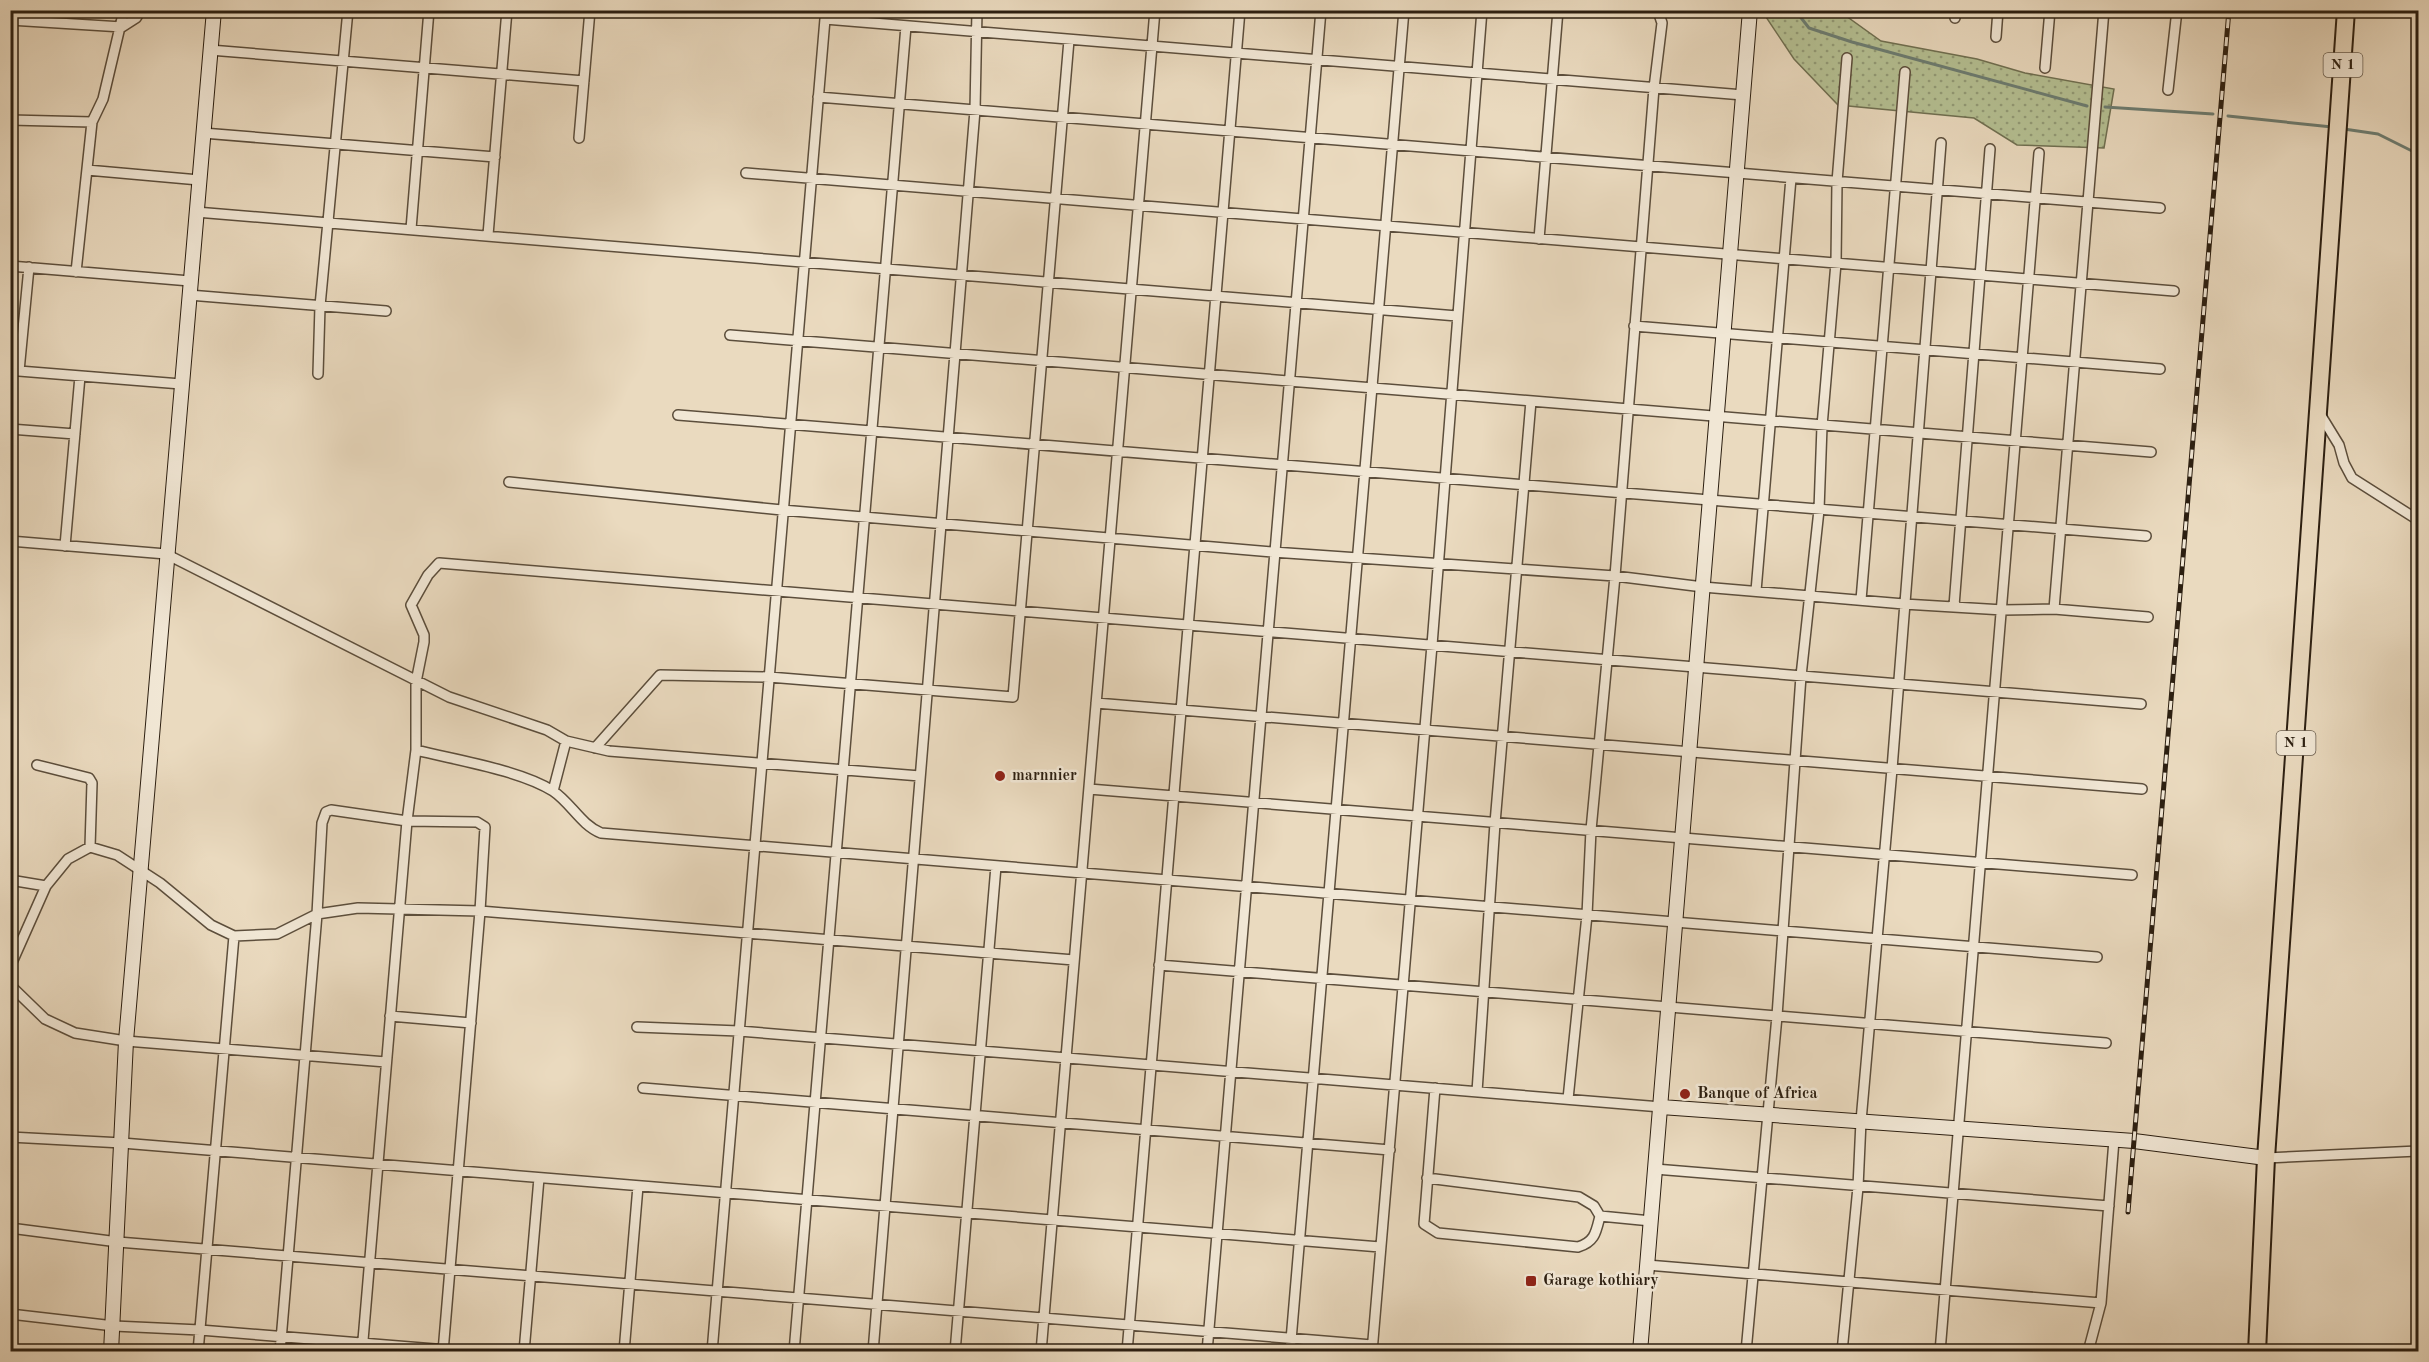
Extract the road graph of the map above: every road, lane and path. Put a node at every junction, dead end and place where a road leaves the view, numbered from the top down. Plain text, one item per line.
1 (124, 10) edge
2 (141, 10) edge
3 (214, 10) edge
4 (348, 10) edge
5 (429, 10) edge
6 (507, 10) edge
7 (590, 10) edge
8 (855, 10) edge
9 (977, 10) edge
10 (1155, 10) edge
11 (1240, 10) edge
12 (1321, 10) edge
13 (1404, 10) edge
14 (1482, 10) edge
15 (1558, 10) edge
16 (1653, 10) edge
17 (1750, 10) edge
18 (1998, 10) edge
19 (2050, 10) edge
20 (2104, 10) edge
21 (2176, 10) edge
22 (2346, 10) edge
23 (10, 20) edge
24 (853, 22) junction
25 (906, 26) junction
26 (122, 27) junction
27 (976, 32) junction
28 (1996, 37) dead end
29 (1069, 39) junction
30 (1152, 46) junction
31 (210, 50) junction
32 (1237, 53) junction
33 (1847, 58) dead end
34 (1317, 60) junction
35 (343, 61) junction
36 (1399, 67) junction
37 (424, 68) junction
38 (2046, 68) dead end
39 (1905, 72) dead end
40 (1477, 73) junction
41 (502, 74) junction
42 (1552, 80) junction
43 (584, 81) junction
44 (1654, 88) junction
45 (2168, 90) dead end
46 (1743, 95) junction
47 (819, 97) junction
48 (900, 104) junction
49 (975, 110) junction
50 (1062, 118) junction
51 (10, 120) edge
52 (92, 122) junction
53 (1145, 124) junction
54 (1230, 132) junction
55 (203, 133) junction
56 (579, 138) dead end
57 (1310, 138) junction
58 (1941, 143) dead end
59 (336, 144) junction
60 (1393, 145) junction
61 (1990, 149) dead end
62 (418, 150) junction
63 (1470, 151) junction
64 (2039, 153) dead end
65 (495, 157) junction
66 (1545, 158) junction
67 (1647, 166) junction
68 (87, 170) junction
69 (746, 173) dead end
70 (1737, 174) junction
71 (812, 178) junction
72 (1791, 178) junction
73 (199, 180) junction
74 (1837, 182) junction
75 (893, 185) junction
76 (1895, 187) junction
77 (1937, 190) junction
78 (968, 192) junction
79 (1987, 194) junction
80 (2036, 198) junction
81 (1055, 199) junction
82 (2088, 202) junction
83 (1138, 206) junction
84 (2160, 208) dead end
85 (196, 212) junction
86 (1223, 212) junction
87 (1303, 219) junction
88 (327, 222) junction
89 (1386, 226) junction
90 (411, 229) junction
91 (1464, 232) junction
92 (488, 235) junction
93 (1539, 238) junction
94 (1640, 247) junction
95 (1730, 254) junction
96 (1785, 259) junction
97 (804, 262) junction
98 (1836, 263) junction
99 (10, 266) edge
100 (28, 267) junction
101 (1888, 268) junction
102 (886, 269) junction
103 (1931, 271) junction
104 (76, 272) junction
105 (961, 275) junction
106 (1980, 275) junction
107 (2029, 279) junction
108 (1048, 282) junction
109 (2081, 283) junction
110 (189, 288) junction
111 (1131, 289) junction
112 (2174, 291) dead end
113 (1216, 296) junction
114 (1296, 302) junction
115 (320, 306) junction
116 (1379, 309) junction
117 (386, 311) dead end
118 (1457, 316) junction
119 (1634, 326) junction
120 (1724, 333) junction
121 (730, 335) dead end
122 (1778, 338) junction
123 (798, 340) junction
124 (1829, 342) junction
125 (1882, 346) junction
126 (879, 347) junction
127 (1924, 350) junction
128 (955, 353) junction
129 (1973, 354) junction
130 (2022, 358) junction
131 (1042, 361) junction
132 (2075, 362) junction
133 (1124, 367) junction
134 (2160, 369) dead end
135 (318, 374) dead end
136 (1209, 374) junction
137 (80, 376) junction
138 (1289, 381) junction
139 (181, 384) junction
140 (1372, 388) junction
141 (1450, 394) junction
142 (1531, 402) junction
143 (1627, 409) junction
144 (2319, 412) junction
145 (678, 415) dead end
146 (1718, 416) junction
147 (1771, 421) junction
148 (791, 424) junction
149 (1822, 426) junction
150 (10, 429) edge
151 (1875, 430) junction
152 (872, 431) junction
153 (1917, 433) junction
154 (75, 434) junction
155 (948, 437) junction
156 (1967, 437) junction
157 (2016, 441) junction
158 (1034, 444) junction
159 (2068, 445) junction
160 (1117, 451) junction
161 (2151, 452) dead end
162 (1202, 458) junction
163 (1282, 465) junction
164 (1365, 472) junction
165 (1443, 478) junction
166 (509, 482) dead end
167 (1524, 485) junction
168 (1620, 493) junction
169 (1710, 500) junction
170 (1764, 505) junction
171 (782, 510) junction
172 (1819, 510) junction
173 (1868, 513) junction
174 (864, 517) junction
175 (1910, 517) junction
176 (2418, 520) edge
177 (1960, 521) junction
178 (941, 524) junction
179 (2008, 525) junction
180 (2061, 529) junction
181 (1028, 530) junction
182 (2146, 536) dead end
183 (1112, 538) junction
184 (10, 541) edge
185 (1194, 545) junction
186 (65, 546) junction
187 (1273, 552) junction
188 (166, 554) junction
189 (1359, 558) junction
190 (1437, 565) junction
191 (1518, 570) junction
192 (1615, 576) junction
193 (1703, 587) junction
194 (777, 591) junction
195 (1756, 591) junction
196 (1809, 596) junction
197 (858, 598) junction
198 (1861, 600) junction
199 (934, 604) junction
200 (1904, 604) junction
201 (1954, 606) junction
202 (2054, 609) junction
203 (2003, 610) junction
204 (1020, 611) junction
205 (2148, 617) dead end
206 (1103, 618) junction
207 (1188, 625) junction
208 (1268, 632) junction
209 (1351, 638) junction
210 (1432, 645) junction
211 (1512, 652) junction
212 (1605, 660) junction
213 (1697, 667) junction
214 (769, 676) junction
215 (1802, 676) junction
216 (416, 682) junction
217 (851, 683) junction
218 (1897, 684) junction
219 (927, 690) junction
220 (1995, 692) junction
221 (1096, 703) junction
222 (2141, 704) dead end
223 (1181, 710) junction
224 (1262, 716) junction
225 (1344, 724) junction
226 (1423, 730) junction
227 (1503, 737) junction
228 (566, 741) junction
229 (1598, 745) junction
230 (595, 748) junction
231 (416, 750) junction
232 (1690, 752) junction
233 (1795, 761) junction
234 (762, 763) junction
235 (37, 765) dead end
236 (1892, 769) junction
237 (843, 770) junction
238 (920, 776) junction
239 (1988, 777) junction
240 (1089, 789) junction
241 (2142, 789) dead end
242 (553, 791) junction
243 (1174, 796) junction
244 (1254, 803) junction
245 (1336, 809) junction
246 (1416, 816) junction
247 (407, 821) junction
248 (1495, 823) junction
249 (1591, 831) junction
250 (1683, 840) junction
251 (755, 846) junction
252 (1787, 847) junction
253 (90, 848) junction
254 (836, 853) junction
255 (1883, 855) junction
256 (914, 859) junction
257 (1981, 863) junction
258 (996, 866) junction
259 (140, 872) junction
260 (1082, 873) junction
261 (2132, 875) dead end
262 (10, 880) edge
263 (1167, 880) junction
264 (46, 886) junction
265 (1246, 886) junction
266 (1329, 893) junction
267 (1409, 900) junction
268 (1491, 907) junction
269 (399, 908) junction
270 (480, 911) junction
271 (317, 914) junction
272 (1587, 915) junction
273 (1676, 922) junction
274 (1782, 931) junction
275 (748, 933) junction
276 (234, 936) junction
277 (1876, 938) junction
278 (829, 940) junction
279 (1975, 946) junction
280 (906, 947) junction
281 (989, 953) junction
282 (2097, 957) dead end
283 (1074, 960) junction
284 (1159, 965) junction
285 (10, 967) edge
286 (1239, 972) junction
287 (1323, 979) junction
288 (10, 985) edge
289 (1402, 985) junction
290 (1486, 994) junction
291 (1577, 1000) junction
292 (1669, 1007) junction
293 (390, 1016) junction
294 (1777, 1016) junction
295 (471, 1023) junction
296 (1869, 1024) junction
297 (637, 1027) dead end
298 (740, 1030) junction
299 (1966, 1032) junction
300 (821, 1037) junction
301 (126, 1041) junction
302 (2106, 1043) dead end
303 (898, 1044) junction
304 (224, 1049) junction
305 (981, 1050) junction
306 (305, 1055) junction
307 (1066, 1058) junction
308 (386, 1062) junction
309 (1151, 1065) junction
310 (1231, 1071) junction
311 (1314, 1078) junction
312 (1394, 1084) junction
313 (643, 1088) dead end
314 (1435, 1088) junction
315 (1478, 1092) junction
316 (734, 1096) junction
317 (1568, 1099) junction
318 (815, 1102) junction
319 (1661, 1107) junction
320 (893, 1109) junction
321 (1768, 1114) junction
322 (975, 1116) junction
323 (1861, 1121) junction
324 (1061, 1123) junction
325 (1958, 1128) junction
326 (1146, 1130) junction
327 (10, 1137) edge
328 (1227, 1137) junction
329 (2114, 1140) junction
330 (122, 1143) junction
331 (1308, 1143) junction
332 (1390, 1150) junction
333 (215, 1151) junction
334 (2418, 1151) edge
335 (296, 1158) junction
336 (2266, 1158) junction
337 (378, 1165) junction
338 (1655, 1169) junction
339 (458, 1171) junction
340 (539, 1178) junction
341 (1427, 1178) junction
342 (1760, 1178) junction
343 (638, 1186) junction
344 (1858, 1187) junction
345 (726, 1193) junction
346 (1955, 1194) junction
347 (807, 1200) junction
348 (885, 1206) junction
349 (2109, 1206) junction
350 (967, 1213) junction
351 (1600, 1216) junction
352 (1052, 1220) junction
353 (1651, 1221) junction
354 (10, 1227) edge
355 (1137, 1227) junction
356 (1217, 1234) junction
357 (1300, 1241) junction
358 (118, 1242) junction
359 (207, 1248) junction
360 (1380, 1248) junction
361 (288, 1255) junction
362 (369, 1262) junction
363 (1647, 1265) junction
364 (450, 1269) junction
365 (1754, 1274) junction
366 (530, 1275) junction
367 (1848, 1282) junction
368 (630, 1283) junction
369 (1945, 1290) junction
370 (717, 1291) junction
371 (799, 1298) junction
372 (2101, 1303) junction
373 (877, 1304) junction
374 (959, 1311) junction
375 (10, 1314) edge
376 (1044, 1318) junction
377 (1129, 1325) junction
378 (114, 1326) junction
379 (200, 1330) junction
380 (1209, 1331) junction
381 (281, 1336) junction
382 (1292, 1338) junction
383 (362, 1347) edge
384 (1372, 1348) edge
385 (443, 1350) edge
386 (111, 1352) edge
387 (198, 1352) edge
388 (280, 1352) edge
389 (472, 1352) edge
390 (524, 1352) edge
391 (624, 1352) edge
392 (712, 1352) edge
393 (794, 1352) edge
394 (873, 1352) edge
395 (955, 1352) edge
396 (1041, 1352) edge
397 (1127, 1352) edge
398 (1207, 1352) edge
399 (1290, 1352) edge
400 (1640, 1352) edge
401 (1746, 1352) edge
402 (1842, 1352) edge
403 (1940, 1352) edge
404 (2088, 1352) edge
405 (2257, 1352) edge

1 - 26 street
2 - 26 street
3 - 31 main road
4 - 35 street
5 - 37 street
6 - 41 street
7 - 43 street
8 - 24 street
9 - 27 street
10 - 30 street
11 - 32 street
12 - 34 street
13 - 36 street
14 - 40 street
15 - 42 street
16 - 44 street
17 - 46 main road
18 - 28 street
19 - 38 street
20 - 82 street
21 - 45 street
22 - 144 highway, N 1
23 - 26 street
24 - 25 street
24 - 47 street
25 - 27 street
25 - 48 street
26 - 52 street
27 - 29 street
27 - 49 street
29 - 30 street
29 - 50 street
30 - 32 street
30 - 53 street
31 - 35 street
31 - 55 main road
32 - 34 street
32 - 54 street
33 - 74 street
34 - 36 street
34 - 57 street
35 - 37 street
35 - 59 street
36 - 40 street
36 - 60 street
37 - 41 street
37 - 62 street
39 - 76 street
40 - 42 street
40 - 63 street
41 - 43 street
41 - 65 street
42 - 44 street
42 - 66 street
43 - 56 street
44 - 46 street
44 - 67 street
46 - 70 main road
47 - 48 street
47 - 71 street
48 - 49 street
48 - 75 street
49 - 50 street
49 - 78 street
50 - 53 street
50 - 81 street
51 - 52 street
52 - 68 street
53 - 54 street
53 - 83 street
54 - 57 street
54 - 86 street
55 - 59 street
55 - 73 main road
57 - 60 street
57 - 87 street
58 - 77 street
59 - 62 street
59 - 88 street
60 - 63 street
60 - 89 street
61 - 79 street
62 - 65 street
62 - 90 street
63 - 66 street
63 - 91 street
64 - 80 street
65 - 92 street
66 - 67 street
66 - 93 street
67 - 70 street
67 - 94 street
68 - 73 street
68 - 104 street
69 - 71 street
70 - 72 street
70 - 95 main road
71 - 75 street
71 - 97 street
72 - 74 street
72 - 96 street
73 - 85 main road
74 - 76 street
74 - 98 street
75 - 78 street
75 - 102 street
76 - 77 street
76 - 101 street
77 - 79 street
77 - 103 street
78 - 81 street
78 - 105 street
79 - 80 street
79 - 106 street
80 - 82 street
80 - 107 street
81 - 83 street
81 - 108 street
82 - 84 street
82 - 109 street
83 - 86 street
83 - 111 street
85 - 88 street
85 - 110 main road
86 - 87 street
86 - 113 street
87 - 89 street
87 - 114 street
88 - 90 street
88 - 115 street
89 - 91 street
89 - 116 street
90 - 92 street
91 - 93 street
91 - 118 street
92 - 97 street
93 - 94 street
94 - 95 street
94 - 119 street
95 - 96 street
95 - 120 main road
96 - 98 street
96 - 122 street
97 - 102 street
97 - 123 street
98 - 101 street
98 - 124 street
99 - 100 street
100 - 104 street
100 - 137 street
101 - 103 street
101 - 125 street
102 - 105 street
102 - 126 street
103 - 106 street
103 - 127 street
104 - 110 street
105 - 108 street
105 - 128 street
106 - 107 street
106 - 129 street
107 - 109 street
107 - 130 street
108 - 111 street
108 - 131 street
109 - 112 street
109 - 132 street
110 - 115 street
110 - 139 main road
111 - 113 street
111 - 133 street
113 - 114 street
113 - 136 street
114 - 116 street
114 - 138 street
115 - 117 street
115 - 135 street
116 - 118 street
116 - 140 street
118 - 141 street
119 - 120 street
119 - 143 street
120 - 122 street
120 - 146 main road
121 - 123 street
122 - 124 street
122 - 147 street
123 - 126 street
123 - 148 street
124 - 125 street
124 - 149 street
125 - 127 street
125 - 151 street
126 - 128 street
126 - 152 street
127 - 129 street
127 - 153 street
128 - 131 street
128 - 155 street
129 - 130 street
129 - 156 street
130 - 132 street
130 - 157 street
131 - 133 street
131 - 158 street
132 - 134 street
132 - 159 street
133 - 136 street
133 - 160 street
136 - 138 street
136 - 162 street
137 - 139 street
137 - 154 street
138 - 140 street
138 - 163 street
139 - 188 main road
140 - 141 street
140 - 164 street
141 - 142 street
141 - 165 street
142 - 143 street
142 - 167 street
143 - 146 street
143 - 168 street
144 - 176 street
144 - 336 highway, N 1
145 - 148 street
146 - 147 street
146 - 169 main road
147 - 149 street
147 - 170 street
148 - 152 street
148 - 171 street
149 - 151 street
149 - 172 street
150 - 154 street
151 - 153 street
151 - 173 street
152 - 155 street
152 - 174 street
153 - 156 street
153 - 175 street
154 - 186 street
155 - 158 street
155 - 178 street
156 - 157 street
156 - 177 street
157 - 159 street
157 - 179 street
158 - 160 street
158 - 181 street
159 - 161 street
159 - 180 street
160 - 162 street
160 - 183 street
162 - 163 street
162 - 185 street
163 - 164 street
163 - 187 street
164 - 165 street
164 - 189 street
165 - 167 street
165 - 190 street
166 - 171 street
167 - 168 street
167 - 191 street
168 - 169 street
168 - 192 street
169 - 170 street
169 - 193 main road
170 - 172 street
170 - 195 street
171 - 174 street
171 - 194 street
172 - 173 street
172 - 196 street
173 - 175 street
173 - 198 street
174 - 178 street
174 - 197 street
175 - 177 street
175 - 200 street
177 - 179 street
177 - 201 street
178 - 181 street
178 - 199 street
179 - 180 street
179 - 203 street
180 - 182 street
180 - 202 street
181 - 183 street
181 - 204 street
183 - 185 street
183 - 206 street
184 - 186 street
185 - 187 street
185 - 207 street
186 - 188 street
187 - 189 street
187 - 208 street
188 - 216 street
188 - 259 main road
189 - 190 street
189 - 209 street
190 - 191 street
190 - 210 street
191 - 192 street
191 - 211 street
192 - 193 street
192 - 212 street
193 - 195 street
193 - 213 main road
194 - 197 street
194 - 214 street
194 - 216 street
195 - 196 street
196 - 198 street
196 - 215 street
197 - 199 street
197 - 217 street
198 - 200 street
199 - 204 street
199 - 219 street
200 - 201 street
200 - 218 street
201 - 203 street
202 - 203 street
202 - 205 street
203 - 220 street
204 - 206 street
204 - 219 street
206 - 207 street
206 - 221 street
207 - 208 street
207 - 223 street
208 - 209 street
208 - 224 street
209 - 210 street
209 - 225 street
210 - 211 street
210 - 226 street
211 - 212 street
211 - 227 street
212 - 213 street
212 - 229 street
213 - 215 street
213 - 232 main road
214 - 217 street
214 - 230 street
214 - 234 street
215 - 218 street
215 - 233 street
216 - 228 street
216 - 231 street
217 - 219 street
217 - 237 street
218 - 220 street
218 - 236 street
219 - 238 street
220 - 222 street
220 - 239 street
221 - 223 street
221 - 240 street
223 - 224 street
223 - 243 street
224 - 225 street
224 - 244 street
225 - 226 street
225 - 245 street
226 - 227 street
226 - 246 street
227 - 229 street
227 - 248 street
228 - 230 street
228 - 242 street
229 - 232 street
229 - 249 street
230 - 234 street
231 - 242 street
231 - 247 street
232 - 233 street
232 - 250 main road
233 - 236 street
233 - 252 street
234 - 237 street
234 - 251 street
235 - 253 street
236 - 239 street
236 - 255 street
237 - 238 street
237 - 254 street
238 - 256 street
239 - 241 street
239 - 257 street
240 - 243 street
240 - 260 street
242 - 251 street
243 - 244 street
243 - 263 street
244 - 245 street
244 - 265 street
245 - 246 street
245 - 266 street
246 - 248 street
246 - 267 street
247 - 269 street
247 - 270 street
247 - 271 street
248 - 249 street
248 - 268 street
249 - 250 street
249 - 272 street
250 - 252 street
250 - 273 main road
251 - 254 street
251 - 275 street
252 - 255 street
252 - 274 street
253 - 259 street
253 - 264 street
254 - 256 street
254 - 278 street
255 - 257 street
255 - 277 street
256 - 258 street
256 - 280 street
257 - 261 street
257 - 279 street
258 - 260 street
258 - 281 street
259 - 276 street
259 - 301 main road
260 - 263 street
260 - 283 street
262 - 264 street
263 - 265 street
263 - 284 street
264 - 285 street
265 - 266 street
265 - 286 street
266 - 267 street
266 - 287 street
267 - 268 street
267 - 289 street
268 - 272 street
268 - 290 street
269 - 270 street
269 - 271 street
269 - 293 street
270 - 275 street
270 - 295 street
271 - 276 street
271 - 306 street
272 - 273 street
272 - 291 street
273 - 274 street
273 - 292 main road
274 - 277 street
274 - 294 street
275 - 278 street
275 - 298 street
276 - 304 street
277 - 279 street
277 - 296 street
278 - 280 street
278 - 300 street
279 - 282 street
279 - 299 street
280 - 281 street
280 - 303 street
281 - 283 street
281 - 305 street
283 - 307 street
284 - 286 street
284 - 309 street
286 - 287 street
286 - 310 street
287 - 289 street
287 - 311 street
288 - 301 street
289 - 290 street
289 - 312 street
290 - 291 street
290 - 315 street
291 - 292 street
291 - 317 street
292 - 294 street
292 - 319 main road
293 - 295 street
293 - 308 street
294 - 296 street
294 - 321 street
295 - 339 street
296 - 299 street
296 - 323 street
297 - 298 street
298 - 300 street
298 - 316 street
299 - 302 street
299 - 325 street
300 - 303 street
300 - 318 street
301 - 304 street
301 - 330 main road
303 - 305 street
303 - 320 street
304 - 306 street
304 - 333 street
305 - 307 street
305 - 322 street
306 - 308 street
306 - 335 street
307 - 309 street
307 - 324 street
308 - 337 street
309 - 310 street
309 - 326 street
310 - 311 street
310 - 328 street
311 - 312 street
311 - 331 street
312 - 314 street
312 - 332 street
313 - 316 street
314 - 315 street
314 - 341 street
315 - 317 street
316 - 318 street
316 - 345 street
317 - 319 street
318 - 320 street
318 - 347 street
319 - 321 main road
319 - 338 main road
320 - 322 street
320 - 348 street
321 - 323 main road
321 - 342 street
322 - 324 street
322 - 350 street
323 - 325 main road
323 - 344 street
324 - 326 street
324 - 352 street
325 - 329 main road
325 - 346 street
326 - 328 street
326 - 355 street
327 - 330 street
328 - 331 street
328 - 356 street
329 - 336 main road
329 - 349 street
330 - 333 street
330 - 358 main road
331 - 332 street
331 - 357 street
332 - 360 street
333 - 335 street
333 - 359 street
334 - 336 street
335 - 337 street
335 - 361 street
336 - 405 highway, N 1
337 - 339 street
337 - 362 street
338 - 342 street
338 - 353 main road
339 - 340 street
339 - 364 street
340 - 343 street
340 - 366 street
341 - 351 street
341 - 351 street
342 - 344 street
342 - 365 street
343 - 345 street
343 - 368 street
344 - 346 street
344 - 367 street
345 - 347 street
345 - 370 street
346 - 349 street
346 - 369 street
347 - 348 street
347 - 371 street
348 - 350 street
348 - 373 street
349 - 372 street
350 - 352 street
350 - 374 street
351 - 353 street
352 - 355 street
352 - 376 street
353 - 363 main road
354 - 358 street
355 - 356 street
355 - 377 street
356 - 357 street
356 - 380 street
357 - 360 street
357 - 382 street
358 - 359 street
358 - 378 main road
359 - 361 street
359 - 379 street
360 - 384 street
361 - 362 street
361 - 381 street
362 - 364 street
362 - 383 street
363 - 365 street
363 - 400 main road
364 - 366 street
364 - 385 street
365 - 367 street
365 - 401 street
366 - 368 street
366 - 390 street
367 - 369 street
367 - 402 street
368 - 370 street
368 - 391 street
369 - 372 street
369 - 403 street
370 - 371 street
370 - 392 street
371 - 373 street
371 - 393 street
372 - 404 street
373 - 374 street
373 - 394 street
374 - 376 street
374 - 395 street
375 - 378 street
376 - 377 street
376 - 396 street
377 - 380 street
377 - 397 street
378 - 379 street
378 - 386 main road
379 - 381 street
379 - 387 street
380 - 382 street
380 - 398 street
381 - 383 street
381 - 388 street
382 - 384 street
382 - 399 street
383 - 385 street
385 - 389 street

